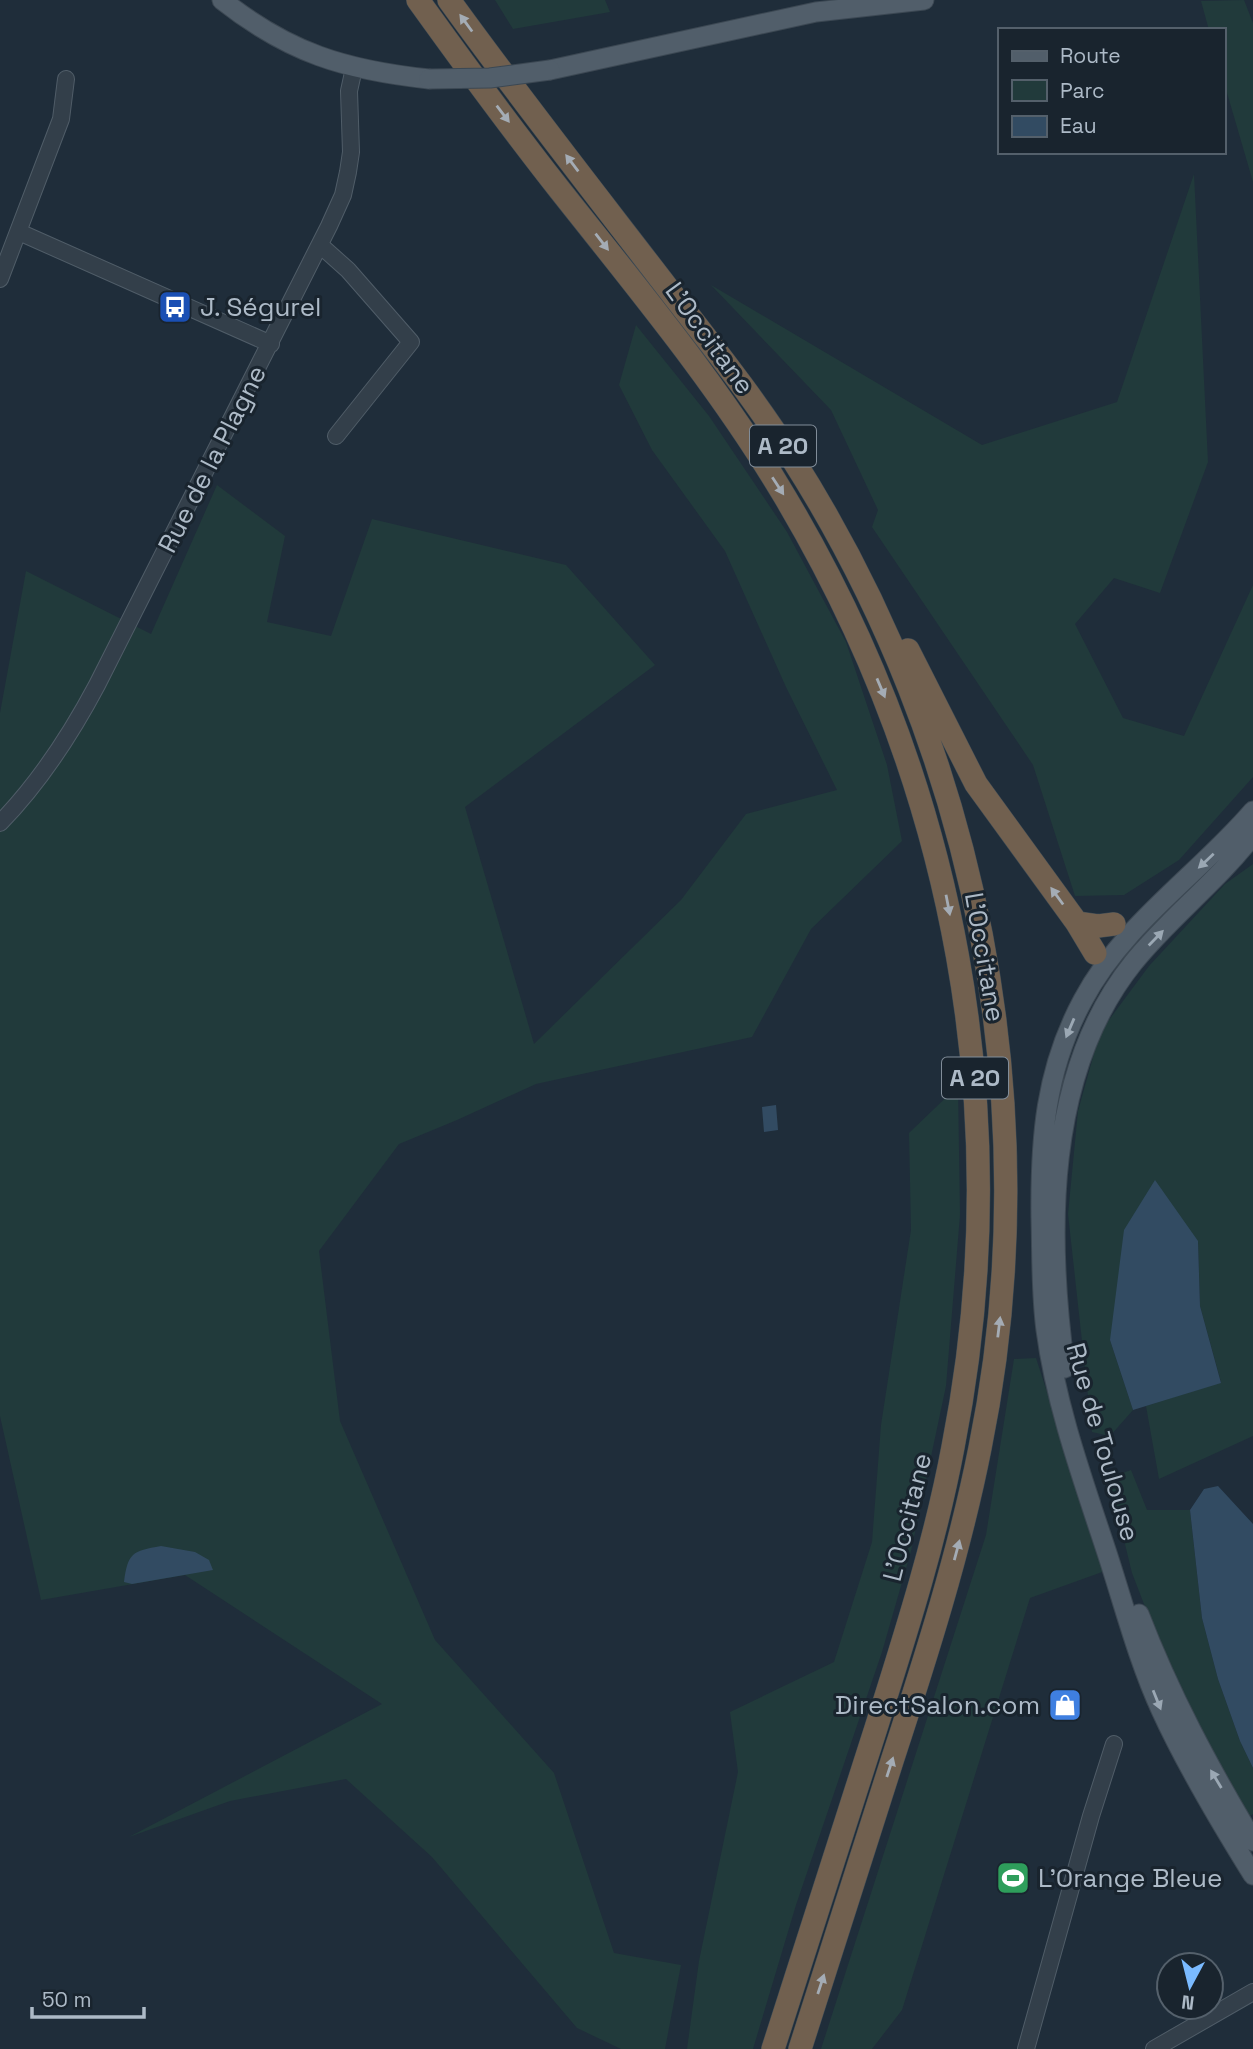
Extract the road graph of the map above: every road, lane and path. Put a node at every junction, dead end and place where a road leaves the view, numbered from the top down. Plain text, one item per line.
1 (222, 0) edge
2 (418, 0) edge
3 (449, 0) edge
4 (924, 0) edge
5 (354, 68) junction
6 (66, 79) dead end
7 (19, 232) junction
8 (320, 245) junction
9 (0, 278) edge
10 (271, 344) junction
11 (336, 436) dead end
12 (865, 586) junction
13 (1253, 811) edge
14 (0, 823) edge
15 (1253, 835) edge
16 (1159, 904) junction
17 (1077, 923) junction
18 (1114, 924) joint
19 (1098, 961) junction
20 (1113, 991) junction
21 (1049, 1178) junction
22 (1114, 1744) dead end
23 (1253, 1841) edge
24 (1253, 1875) edge
25 (1253, 1992) edge
26 (773, 2049) edge
27 (800, 2049) edge
28 (1026, 2049) edge
29 (1154, 2049) edge

1 - 5 main road
2 -> 26 highway, L'Occitane / A 20
12 -> 3 highway, L'Occitane / A 20
4 - 5 main road, bridge
5 - 8 street, Rue de la Plagne
6 - 7 street
7 - 9 street
7 - 10 street
8 - 10 street, Rue de la Plagne
8 - 11 street
10 - 14 street, Rue de la Plagne
17 -> 12 highway
27 -> 12 highway, L'Occitane / A 20
13 -> 16 main road, Rue de Toulouse
20 -> 15 main road, Rue de Toulouse
16 - 18 main road
16 - 19 main road, Rue de Toulouse
17 - 18 highway
17 - 19 highway
19 - 20 main road
19 -> 21 main road, Rue de Toulouse
20 - 21 main road, Rue de Toulouse
23 -> 21 main road, Rue de Toulouse
21 -> 24 main road, Rue de Toulouse
22 - 28 street
25 - 29 street

